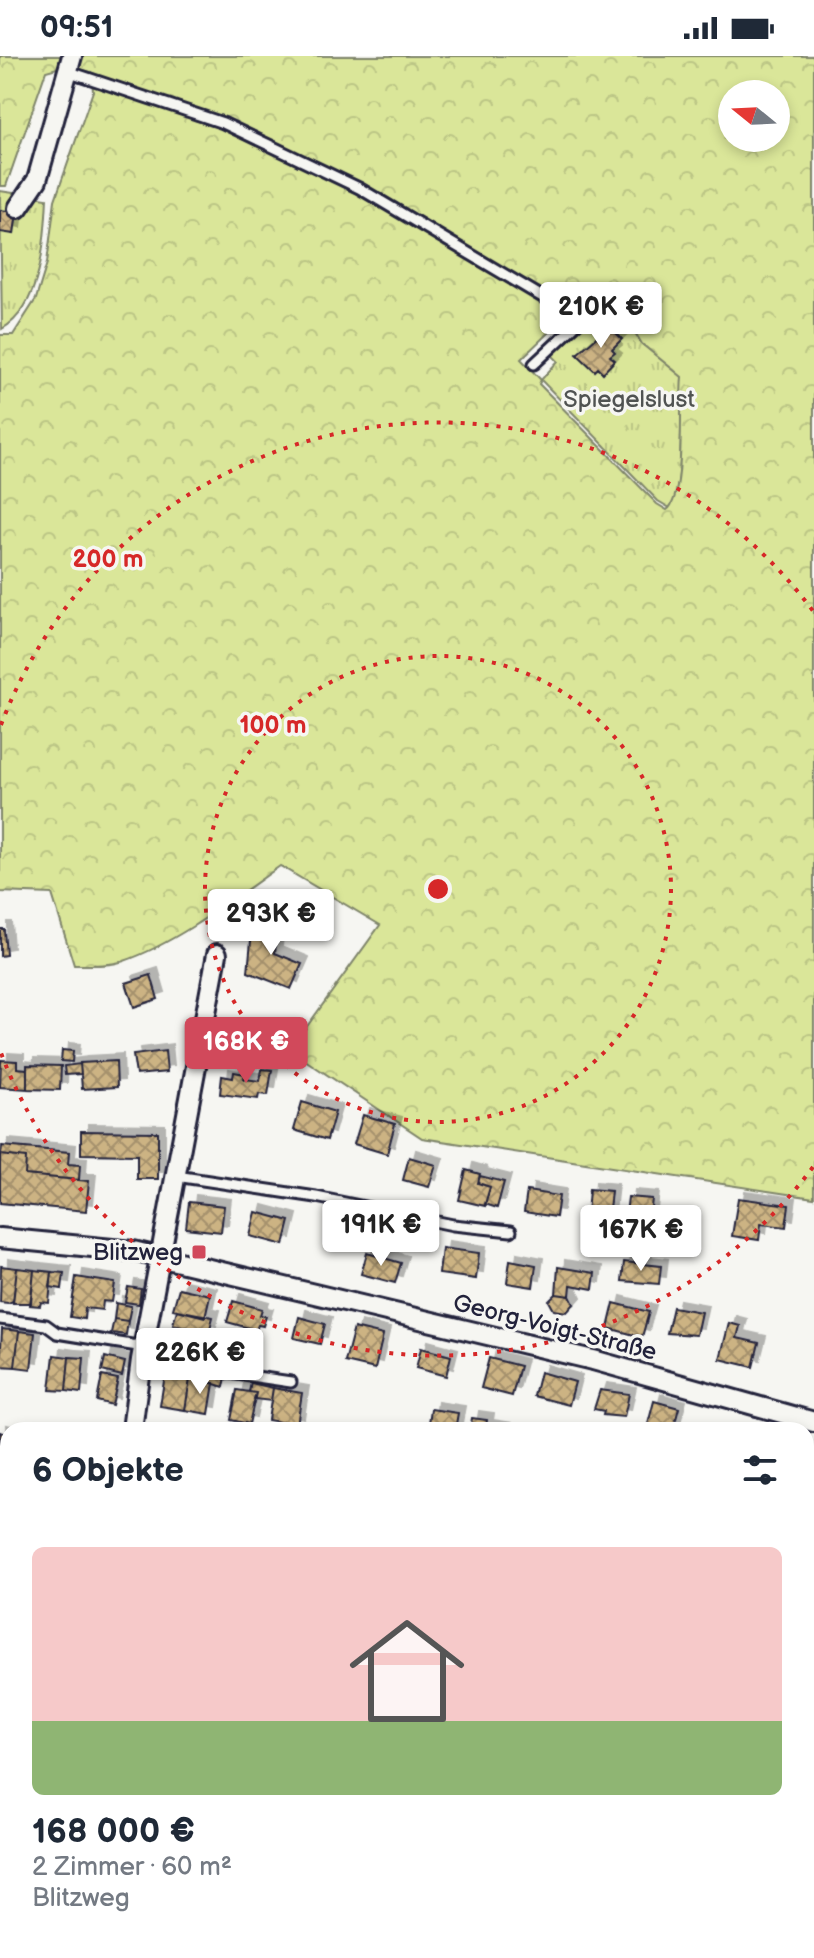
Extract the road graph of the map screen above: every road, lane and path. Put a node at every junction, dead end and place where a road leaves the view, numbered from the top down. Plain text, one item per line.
1 (69, 64) edge
2 (18, 208) dead end
3 (534, 364) dead end
4 (217, 954) dead end
5 (176, 1176) junction
6 (511, 1231) dead end
7 (0, 1238) edge
8 (161, 1258) junction
9 (0, 1319) edge
10 (143, 1353) junction
11 (291, 1382) dead end
12 (133, 1422) edge
13 (814, 1422) edge

1 - 2 street
1 - 3 lane
4 - 5 street
5 - 6 lane
5 - 8 street
7 - 8 street, Georg-Voigt-Straße
8 - 10 street
8 - 13 street, Georg-Voigt-Straße
9 - 10 lane
10 - 11 lane
10 - 12 street

